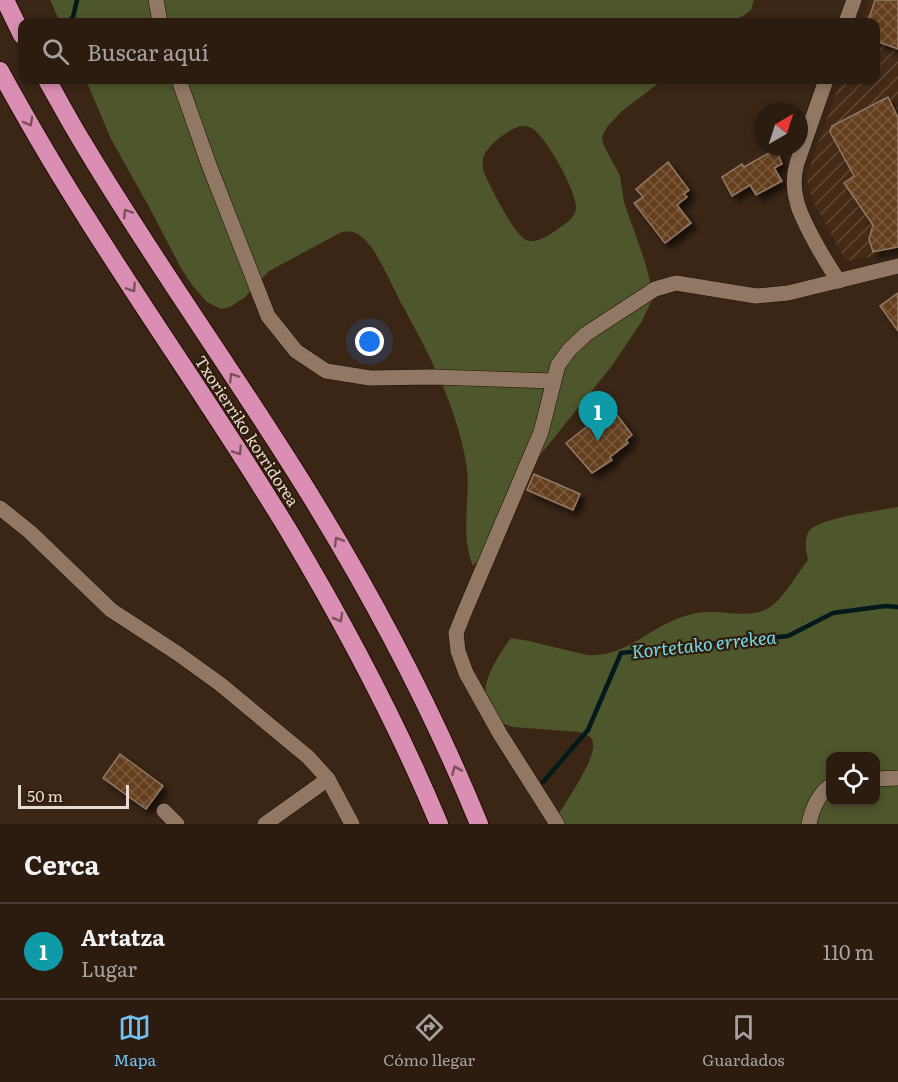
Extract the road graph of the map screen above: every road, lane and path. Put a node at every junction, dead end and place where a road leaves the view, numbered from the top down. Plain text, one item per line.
1 (5, 0) edge
2 (156, 0) edge
3 (854, 0) edge
4 (159, 18) edge
5 (847, 18) edge
6 (18, 27) edge
7 (0, 71) edge
8 (49, 84) edge
9 (179, 84) edge
10 (825, 84) edge
11 (898, 266) edge
12 (839, 280) junction
13 (553, 381) junction
14 (0, 508) edge
15 (898, 778) edge
16 (328, 779) junction
17 (880, 779) edge
18 (826, 789) edge
19 (164, 811) dead end
20 (177, 824) edge
21 (265, 824) edge
22 (352, 824) edge
23 (439, 824) edge
24 (479, 824) edge
25 (557, 824) edge
26 (809, 824) edge

1 - 6 highway
2 - 4 street
3 - 5 street
7 -> 23 highway, Txorierriko korridorea
24 -> 8 highway, Txorierriko korridorea
9 - 13 street
10 - 12 street
11 - 12 street
12 - 13 street
13 - 25 street
14 - 16 street
15 - 17 street
16 - 21 street
16 - 22 street
18 - 26 street
19 - 20 street

